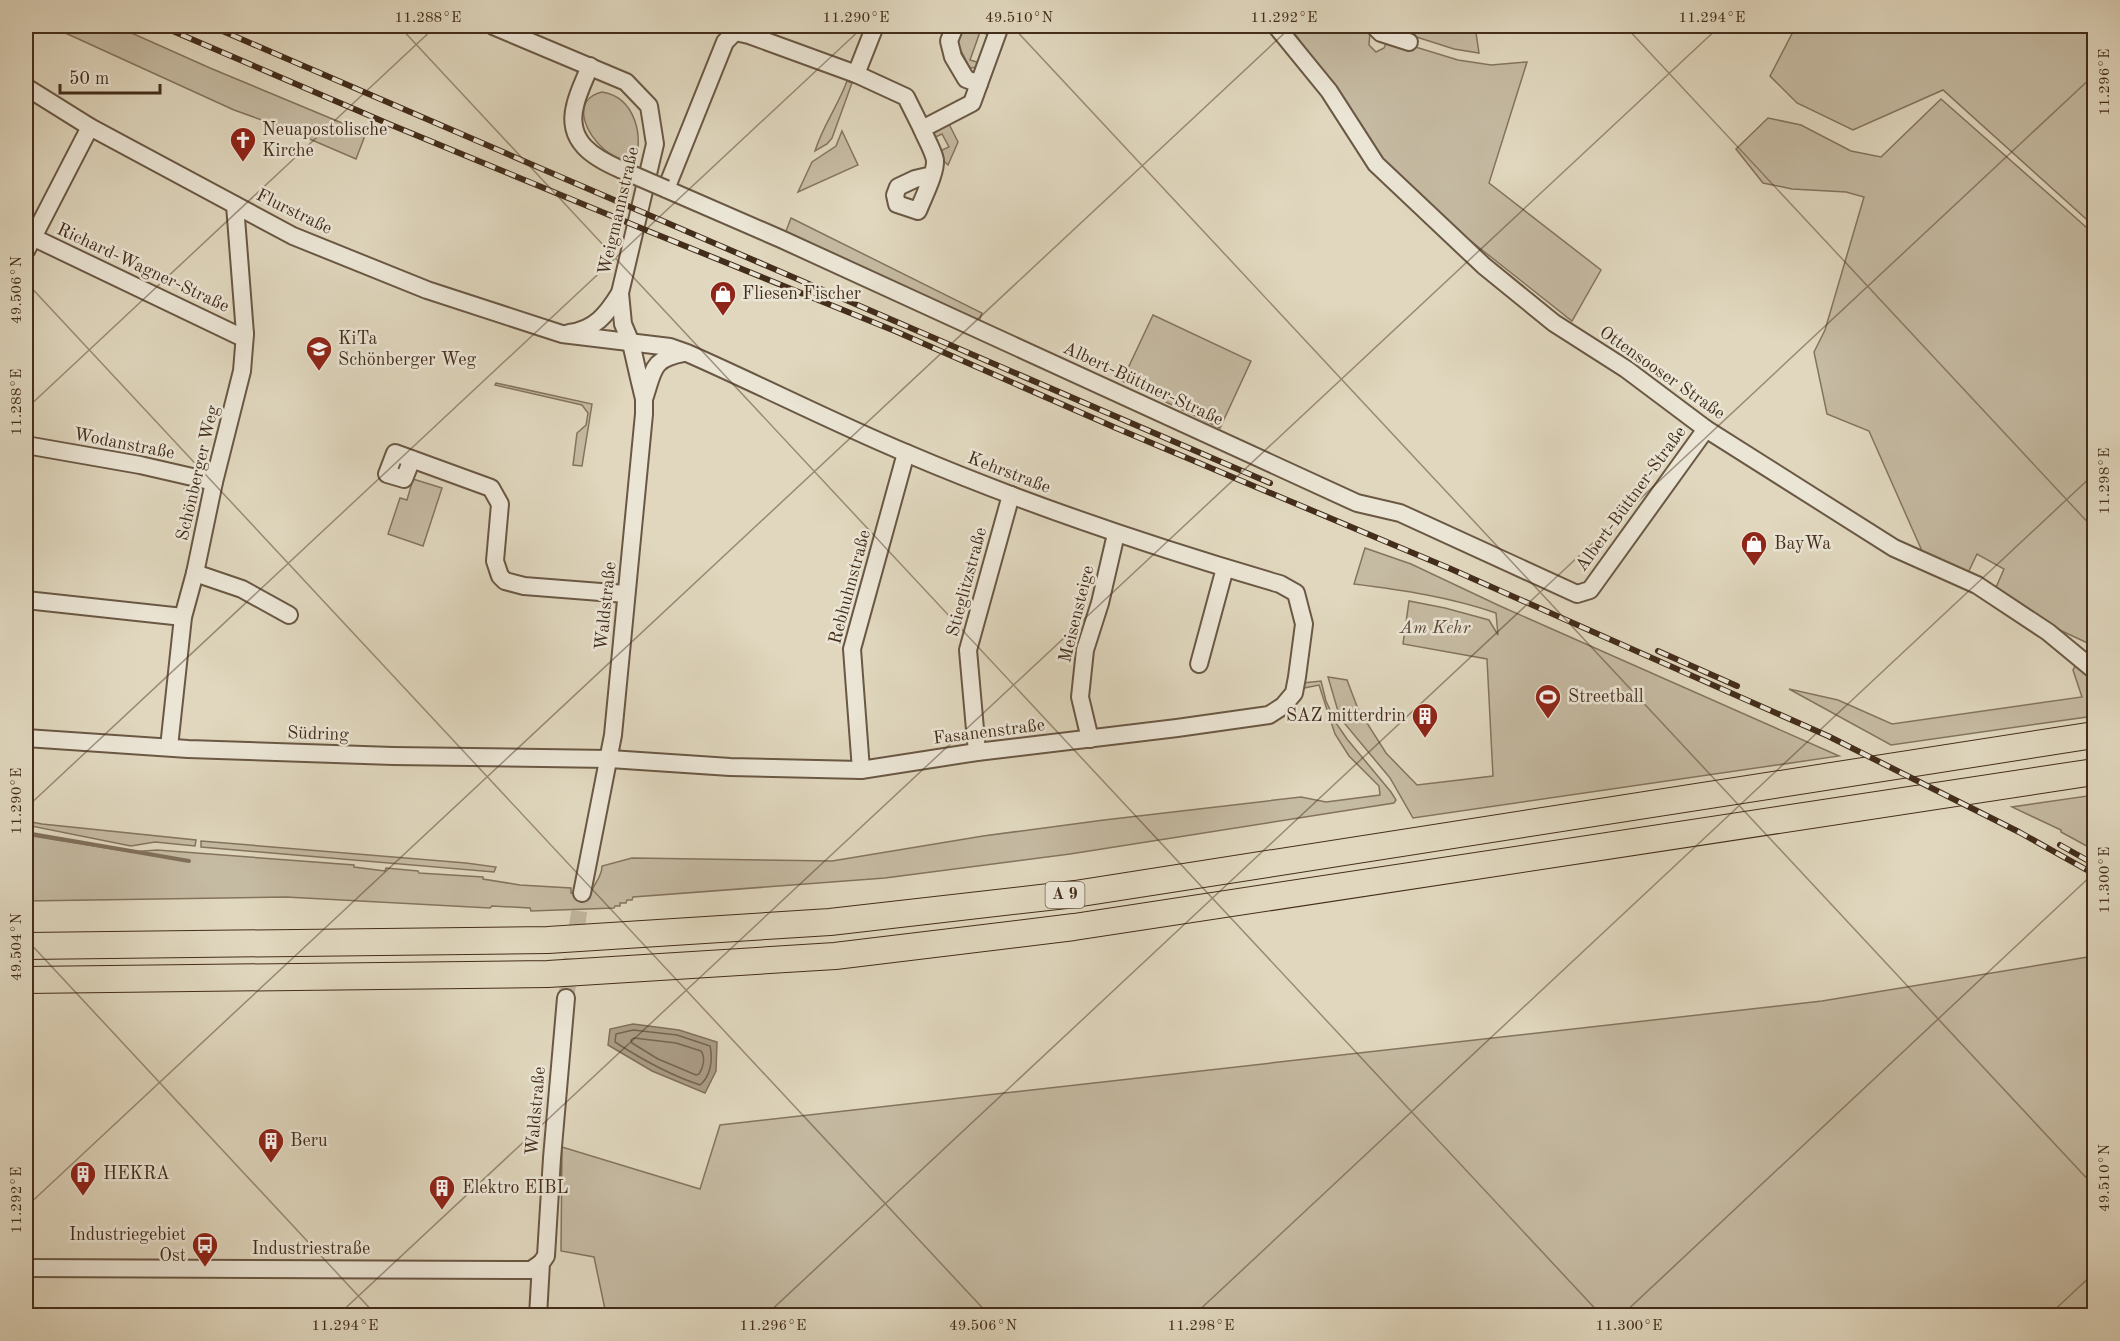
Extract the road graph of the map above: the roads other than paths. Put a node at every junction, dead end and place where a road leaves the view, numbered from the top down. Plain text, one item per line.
1 (493, 26) edge
2 (874, 26) edge
3 (955, 26) edge
4 (1000, 26) edge
5 (1276, 26) edge
6 (1374, 26) edge
7 (1409, 42) dead end
8 (590, 66) junction
9 (856, 74) junction
10 (979, 84) junction
11 (26, 87) edge
12 (90, 127) junction
13 (922, 129) junction
14 (932, 175) dead end
15 (666, 189) junction
16 (235, 205) junction
17 (28, 241) edge
18 (620, 293) junction
19 (623, 324) joint
20 (245, 334) junction
21 (562, 334) junction
22 (631, 343) junction
23 (687, 352) junction
24 (644, 399) junction
25 (1706, 429) junction
26 (26, 445) edge
27 (906, 453) junction
28 (412, 459) dead end
29 (214, 482) junction
30 (1011, 495) junction
31 (1116, 534) junction
32 (1225, 568) junction
33 (195, 573) junction
34 (626, 594) junction
35 (26, 600) edge
36 (289, 615) dead end
37 (183, 617) junction
38 (1304, 624) joint
39 (1199, 664) dead end
40 (2094, 670) edge
41 (2094, 735) edge
42 (26, 738) edge
43 (1090, 739) junction
44 (169, 747) junction
45 (977, 752) junction
46 (610, 759) junction
47 (861, 770) junction
48 (2094, 772) edge
49 (582, 893) tunnel mouth
50 (26, 946) edge
51 (26, 980) edge
52 (566, 998) tunnel mouth
53 (541, 1263) junction
54 (26, 1268) edge
55 (538, 1316) edge

1 - 8 street, Weigmannstraße
2 - 9 street
3 - 10 street
4 - 10 street
5 - 25 street, Ottensooser Straße
6 - 7 street
8 - 15 street, Albert-Büttner-Straße, bridge
8 - 18 street, Weigmannstraße
9 - 13 street
9 - 15 street
10 - 13 street
11 - 12 street, Flurstraße
12 - 16 street, Flurstraße
12 - 17 street
13 - 14 street
15 - 25 street, Albert-Büttner-Straße
16 - 20 street, Schönberger Weg
16 - 21 street, Flurstraße
17 - 20 street, Richard-Wagner-Straße
18 - 19 street, Weigmannstraße
18 - 21 street
19 - 22 street, Waldstraße
20 - 29 street, Schönberger Weg
21 - 22 street, Flurstraße
22 - 23 street, Kehrstraße
22 - 24 street, Waldstraße
23 - 24 street
23 - 27 street, Kehrstraße
24 - 34 street, Waldstraße
25 - 40 street, Ottensooser Straße
26 - 29 street, Wodanstraße
27 - 30 street, Kehrstraße
27 - 47 street, Rebhuhnstraße
28 - 34 street
29 - 33 street, Schönberger Weg
30 - 31 street, Kehrstraße
30 - 45 street, Stieglitzstraße
31 - 32 street, Kehrstraße
31 - 43 street, Meisensteige
32 - 38 street, Kehrstraße
32 - 39 street
33 - 36 street
33 - 37 street, Schönberger Weg
34 - 46 street, Waldstraße
35 - 37 street
37 - 44 street, Schönberger Weg
38 - 43 street, Fasanenstraße
41 - 50 highway, A 9
42 - 44 street, Südring
43 - 45 street, Fasanenstraße
44 - 46 street, Südring
45 - 47 street, Fasanenstraße
46 - 47 street, Fasanenstraße
46 - 49 street, Waldstraße
48 - 51 highway, A 9
52 - 53 street, Waldstraße
53 - 54 street, Industriestraße
53 - 55 street

